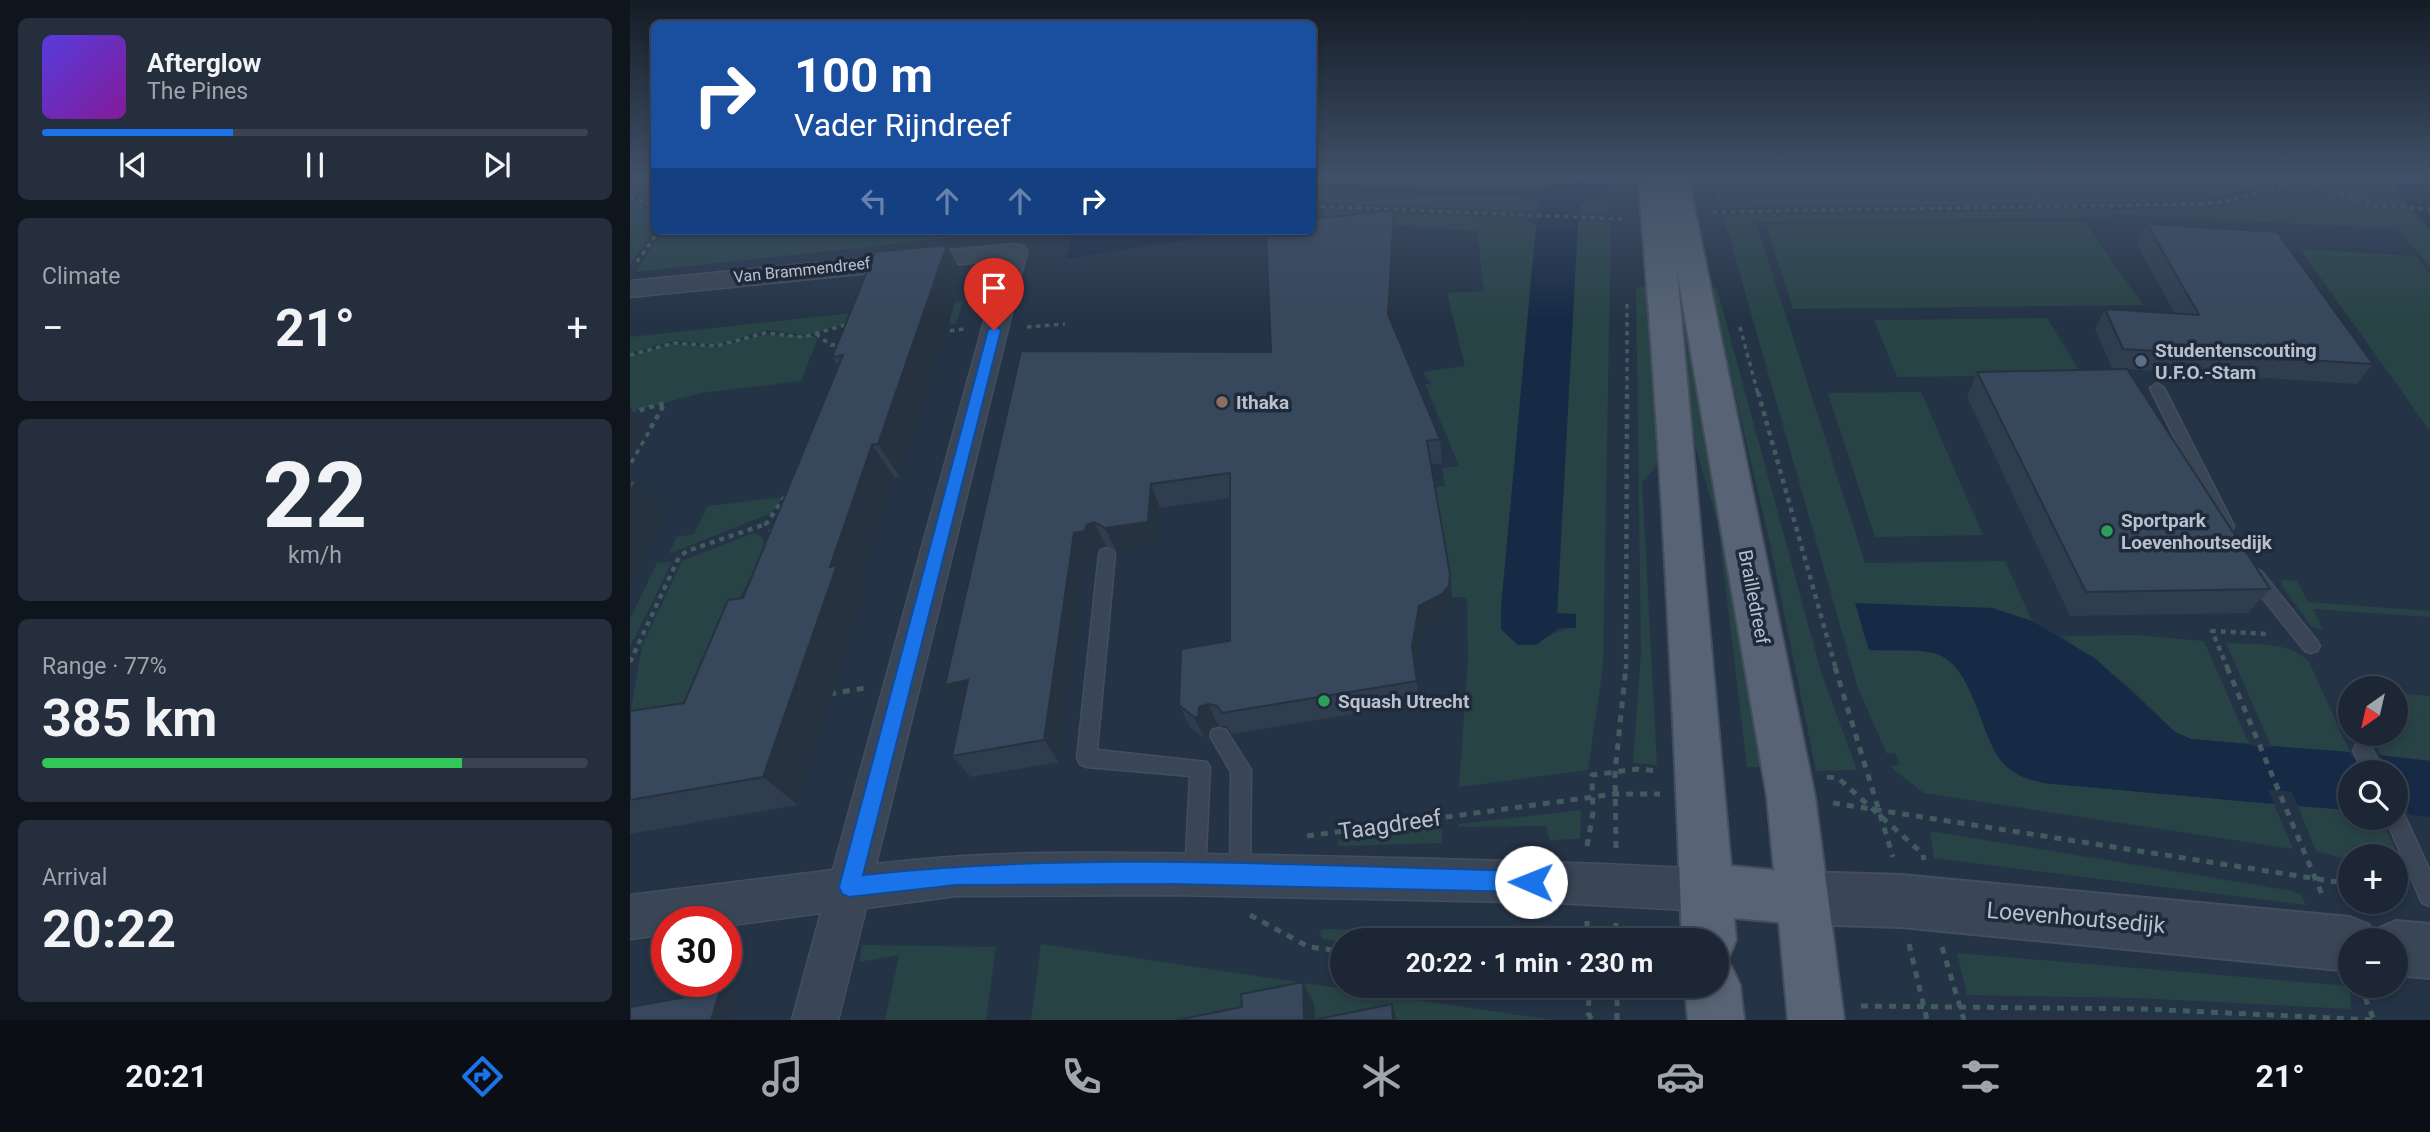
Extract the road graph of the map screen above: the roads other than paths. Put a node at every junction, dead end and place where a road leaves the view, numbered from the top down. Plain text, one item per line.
1 (1657, 225) edge
2 (1683, 225) edge
3 (632, 277) edge
4 (2157, 388) dead end
5 (2232, 538) edge
6 (1107, 554) edge
7 (2245, 563) edge
8 (2306, 640) road end
9 (1219, 736) edge
10 (2363, 751) dead end
11 (2368, 760) edge
12 (2401, 830) edge
13 (1240, 860) junction
14 (1195, 874) junction
15 (849, 887) junction
16 (1704, 890) junction
17 (2430, 895) edge
18 (1802, 898) junction
19 (630, 917) edge
20 (1708, 928) edge
21 (2408, 949) edge
22 (2430, 951) edge
23 (2338, 955) edge
24 (1713, 998) edge
25 (815, 1020) edge
26 (1716, 1020) edge
27 (1816, 1020) edge

1 - 16 main road
2 - 18 main road, Brailledreef
3 - 15 street, Van Brammendreef
4 - 5 lane
6 - 14 lane
7 - 8 lane
9 - 13 lane
10 - 11 lane
12 - 17 lane
13 - 14 street
13 - 16 street
14 - 15 street
15 - 19 street
15 - 25 street
16 - 18 main road
16 - 20 main road
18 - 23 street, Loevenhoutsedijk
18 - 27 main road, Brailledreef
21 - 22 street
24 - 26 main road

